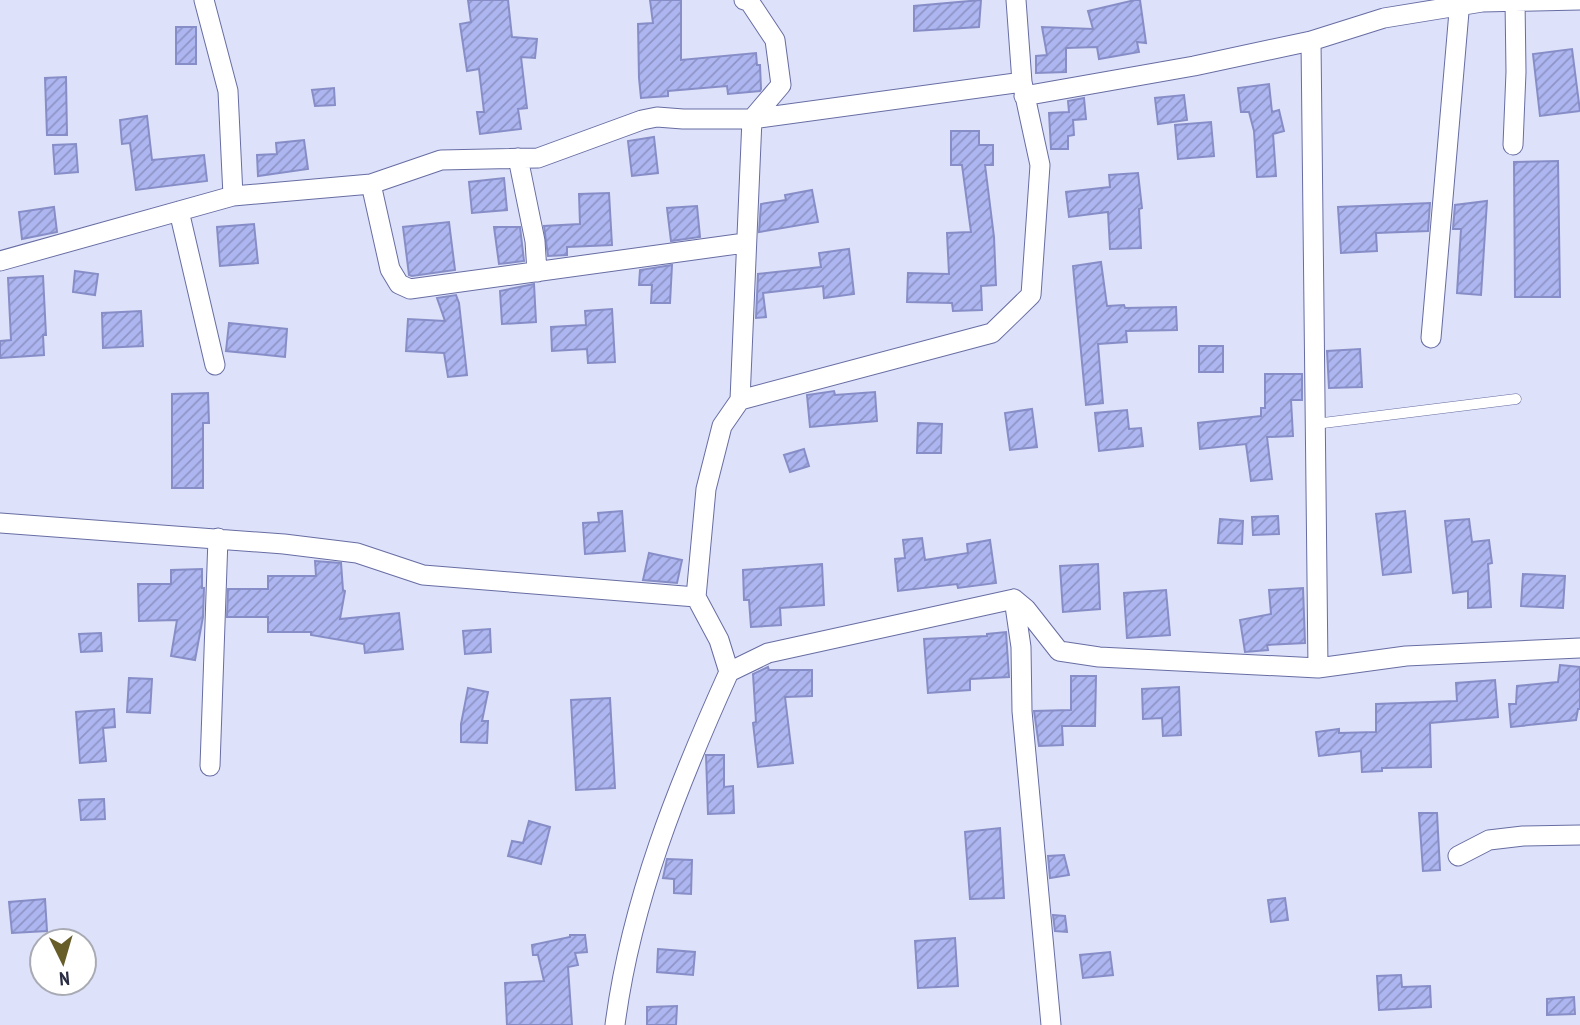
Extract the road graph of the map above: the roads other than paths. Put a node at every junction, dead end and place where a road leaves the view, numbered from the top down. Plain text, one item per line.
1 (204, 0) edge
2 (744, 0) edge
3 (1016, 0) edge
4 (1515, 0) edge
5 (1580, 0) edge
6 (1460, 2) edge
7 (1311, 41) junction
8 (1023, 89) junction
9 (752, 118) junction
10 (1513, 145) dead end
11 (517, 158) junction
12 (371, 184) junction
13 (233, 196) junction
14 (179, 211) junction
15 (745, 243) junction
16 (0, 261) edge
17 (537, 272) junction
18 (1430, 338) dead end
19 (215, 365) dead end
20 (1516, 399) dead end
21 (740, 400) junction
22 (1315, 424) junction
23 (0, 523) edge
24 (218, 538) junction
25 (696, 597) junction
26 (1014, 599) junction
27 (1580, 648) edge
28 (1318, 668) junction
29 (729, 672) junction
30 (210, 766) dead end
31 (1580, 835) edge
32 (1458, 856) dead end
33 (614, 1025) edge
34 (1051, 1025) edge

1 - 13 street
2 - 9 street
3 - 8 street
4 - 5 street
4 - 6 street
4 - 10 street
6 - 7 street
6 - 18 street
7 - 8 street
7 - 22 street
8 - 9 street
8 - 21 street
9 - 11 street
9 - 15 street
11 - 12 street
11 - 17 street
12 - 13 street
12 - 17 street
13 - 14 street
14 - 16 street
14 - 19 street
15 - 17 street
15 - 21 street
20 - 22 lane
21 - 25 street
22 - 28 street
23 - 24 street
24 - 25 street
24 - 30 street
25 - 29 street
26 - 28 street
26 - 29 street
26 - 34 street
27 - 28 street
29 - 33 street
31 - 32 street

